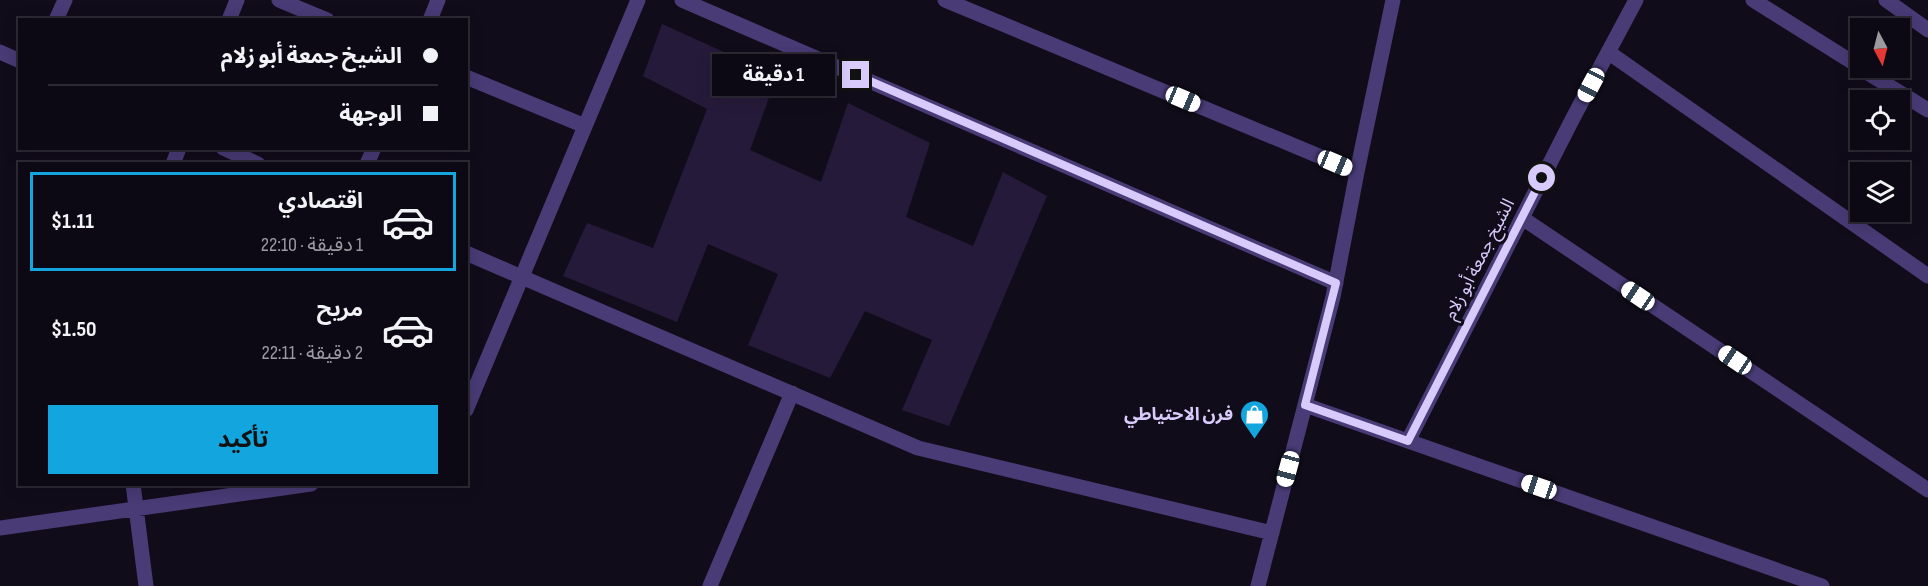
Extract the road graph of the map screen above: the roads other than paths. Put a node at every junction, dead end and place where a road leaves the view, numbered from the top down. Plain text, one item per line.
1 (65, 0) edge
2 (237, 0) edge
3 (279, 0) edge
4 (438, 0) edge
5 (638, 0) edge
6 (682, 0) edge
7 (945, 0) edge
8 (1393, 0) edge
9 (1636, 0) edge
10 (1753, 0) edge
11 (1886, 0) edge
12 (57, 18) edge
13 (230, 18) edge
14 (322, 18) edge
15 (431, 18) edge
16 (1928, 30) edge
17 (0, 52) edge
18 (1608, 52) junction
19 (18, 60) edge
20 (1850, 62) edge
21 (468, 78) edge
22 (1876, 78) edge
23 (1928, 110) edge
24 (585, 126) junction
25 (227, 150) edge
26 (254, 162) edge
27 (1356, 172) junction
28 (1522, 218) junction
29 (468, 255) edge
30 (1928, 276) edge
31 (522, 277) junction
32 (1336, 283) junction
33 (792, 393) junction
34 (468, 405) edge
35 (1305, 405) junction
36 (1408, 441) junction
37 (133, 486) edge
38 (297, 486) edge
39 (1928, 490) edge
40 (136, 509) junction
41 (0, 528) edge
42 (1272, 533) junction
43 (146, 586) edge
44 (710, 586) edge
45 (1258, 586) edge
46 (1822, 586) edge

1 - 12 street
2 - 13 street
3 - 14 street
4 - 15 street
5 - 24 street
6 - 32 street
7 - 27 street
8 - 27 street
9 - 18 street, الشيخ جمعة أبو زلام
10 - 20 street
11 - 16 street
17 - 19 street
18 - 28 street, الشيخ جمعة أبو زلام
18 - 30 street
21 - 24 street
22 - 23 street
24 - 31 street
25 - 26 street
27 - 32 street
28 - 36 street, الشيخ جمعة أبو زلام
28 - 39 street
29 - 31 street
31 - 33 street
31 - 34 street
32 - 35 street
33 - 42 street
33 - 44 street
35 - 36 street
35 - 42 street
36 - 46 street
37 - 40 street
38 - 40 street
40 - 41 street
40 - 43 street
42 - 45 street

